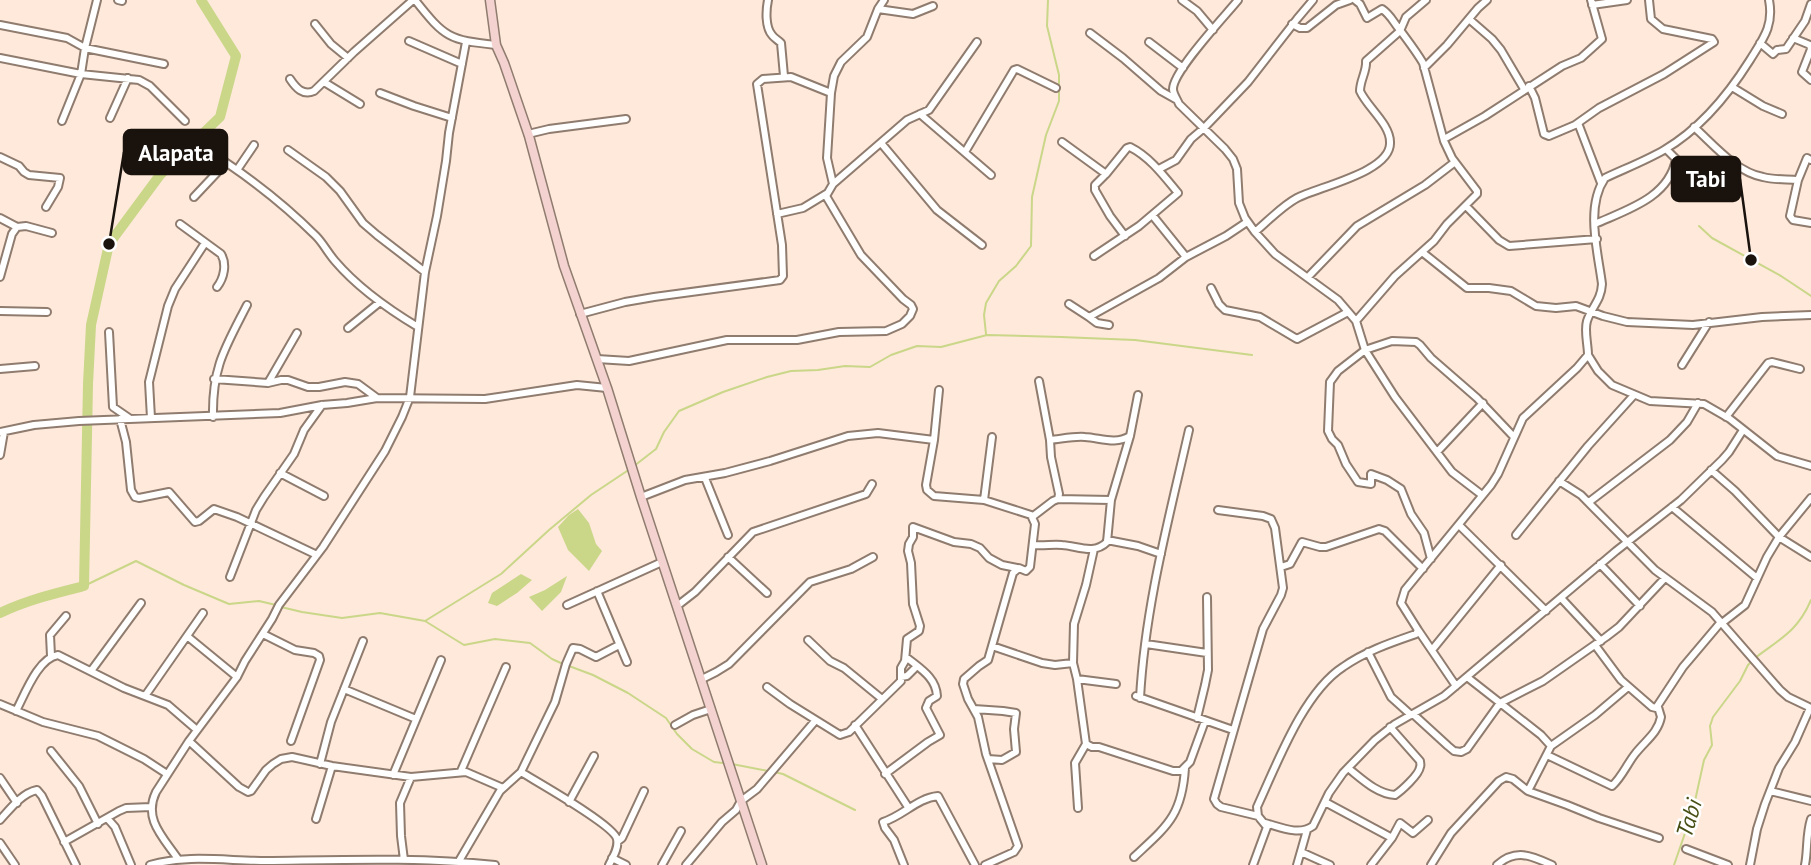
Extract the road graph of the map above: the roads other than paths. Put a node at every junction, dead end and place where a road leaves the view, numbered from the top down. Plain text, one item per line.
1 (97, 0) edge
2 (414, 0) edge
3 (490, 0) edge
4 (768, 0) edge
5 (884, 0) edge
6 (1182, 0) edge
7 (1238, 0) edge
8 (1313, 0) edge
9 (1353, 0) edge
10 (1426, 0) edge
11 (1488, 0) edge
12 (1627, 0) edge
13 (1649, 0) edge
14 (1769, 0) edge
15 (1591, 3) edge
16 (1811, 4) edge
17 (933, 6) dead end
18 (878, 9) junction
19 (1809, 14) edge
20 (1469, 19) junction
21 (315, 24) dead end
22 (1293, 24) junction
23 (0, 25) edge
24 (1213, 30) junction
25 (1400, 31) junction
26 (1090, 33) dead end
27 (1793, 38) junction
28 (409, 41) dead end
29 (1149, 41) dead end
30 (466, 42) junction
31 (977, 42) dead end
32 (1760, 43) junction
33 (496, 45) junction
34 (85, 48) junction
35 (0, 58) edge
36 (348, 58) junction
37 (164, 64) dead end
38 (462, 64) junction
39 (1183, 68) junction
40 (1424, 68) junction
41 (81, 74) junction
42 (784, 76) junction
43 (128, 78) junction
44 (290, 79) dead end
45 (1811, 80) edge
46 (324, 82) junction
47 (1056, 88) dead end
48 (1527, 88) junction
49 (1732, 88) junction
50 (380, 93) dead end
51 (831, 93) junction
52 (1177, 100) junction
53 (360, 104) dead end
54 (920, 114) junction
55 (1782, 114) dead end
56 (110, 118) dead end
57 (452, 118) junction
58 (626, 119) dead end
59 (62, 121) dead end
60 (185, 121) dead end
61 (1578, 123) junction
62 (1694, 127) junction
63 (1204, 128) junction
64 (528, 134) junction
65 (1444, 139) junction
66 (1062, 142) dead end
67 (881, 143) junction
68 (197, 145) dead end
69 (254, 145) dead end
70 (1666, 149) junction
71 (288, 150) dead end
72 (965, 152) junction
73 (0, 157) edge
74 (1811, 160) edge
75 (1455, 162) junction
76 (226, 163) junction
77 (1159, 169) junction
78 (237, 170) junction
79 (1106, 174) junction
80 (991, 175) dead end
81 (1798, 180) junction
82 (1601, 183) junction
83 (833, 184) junction
84 (826, 194) junction
85 (194, 197) dead end
86 (1466, 206) junction
87 (46, 207) dead end
88 (777, 214) junction
89 (1153, 216) junction
90 (0, 218) edge
91 (1247, 222) junction
92 (1811, 223) edge
93 (180, 224) dead end
94 (1595, 224) junction
95 (17, 227) junction
96 (1255, 232) junction
97 (52, 233) dead end
98 (1125, 236) junction
99 (1597, 239) junction
100 (205, 243) junction
101 (982, 245) dead end
102 (1422, 253) junction
103 (1094, 256) dead end
104 (1186, 257) junction
105 (425, 272) junction
106 (0, 277) edge
107 (1308, 277) junction
108 (217, 287) dead end
109 (1211, 288) dead end
110 (380, 302) junction
111 (1069, 304) dead end
112 (247, 305) dead end
113 (0, 311) edge
114 (47, 312) dead end
115 (1349, 312) junction
116 (1592, 312) junction
117 (580, 314) junction
118 (1811, 315) edge
119 (1090, 317) junction
120 (1356, 321) junction
121 (1709, 323) junction
122 (1110, 326) dead end
123 (418, 327) junction
124 (348, 328) dead end
125 (109, 332) dead end
126 (297, 332) dead end
127 (1364, 350) junction
128 (1588, 355) junction
129 (597, 359) junction
130 (1682, 365) dead end
131 (35, 366) dead end
132 (0, 369) edge
133 (1800, 369) dead end
134 (215, 379) junction
135 (1039, 381) dead end
136 (268, 383) junction
137 (607, 388) junction
138 (939, 390) dead end
139 (1138, 395) dead end
140 (1634, 395) junction
141 (410, 397) junction
142 (377, 398) junction
143 (1483, 403) junction
144 (1698, 403) junction
145 (322, 405) junction
146 (213, 416) junction
147 (1726, 417) junction
148 (130, 418) junction
149 (151, 418) junction
150 (120, 419) junction
151 (1189, 430) dead end
152 (1742, 430) junction
153 (0, 432) edge
154 (1130, 436) junction
155 (992, 437) dead end
156 (1514, 438) junction
157 (934, 440) junction
158 (1050, 440) junction
159 (1437, 452) junction
160 (0, 455) edge
161 (1811, 466) edge
162 (1711, 470) junction
163 (280, 473) junction
164 (705, 478) junction
165 (1559, 481) junction
166 (872, 484) dead end
167 (1482, 495) junction
168 (324, 496) dead end
169 (641, 497) junction
170 (1811, 498) edge
171 (1058, 499) junction
172 (984, 500) junction
173 (1111, 500) junction
174 (1589, 502) junction
175 (1672, 507) junction
176 (1218, 510) dead end
177 (1032, 517) junction
178 (250, 524) junction
179 (1458, 525) junction
180 (728, 535) dead end
181 (1516, 535) dead end
182 (1779, 537) junction
183 (1107, 540) junction
184 (1627, 542) junction
185 (1033, 545) junction
186 (1094, 549) junction
187 (1161, 554) junction
188 (317, 555) junction
189 (1811, 556) edge
190 (728, 557) junction
191 (873, 557) dead end
192 (1431, 559) junction
193 (662, 562) junction
194 (1600, 564) junction
195 (1500, 565) junction
196 (1281, 567) junction
197 (1019, 568) junction
198 (1423, 569) junction
199 (230, 577) dead end
200 (1665, 578) junction
201 (1757, 578) junction
202 (597, 591) junction
203 (766, 593) dead end
204 (1207, 597) dead end
205 (1561, 598) junction
206 (141, 603) dead end
207 (567, 605) dead end
208 (677, 606) junction
209 (1640, 606) junction
210 (1546, 611) junction
211 (203, 613) dead end
212 (66, 616) dead end
213 (1721, 623) junction
214 (1418, 630) junction
215 (262, 634) junction
216 (187, 636) junction
217 (808, 640) dead end
218 (363, 641) dead end
219 (1598, 643) junction
220 (1146, 644) junction
221 (620, 645) junction
222 (992, 646) junction
223 (1432, 650) junction
224 (1368, 652) junction
225 (1207, 653) junction
226 (51, 656) junction
227 (906, 657) junction
228 (441, 660) dead end
229 (627, 662) dead end
230 (1073, 663) junction
231 (917, 666) junction
232 (506, 667) dead end
233 (91, 671) junction
234 (237, 677) junction
235 (901, 677) junction
236 (1467, 677) junction
237 (702, 679) junction
238 (1077, 679) junction
239 (1116, 684) dead end
240 (766, 687) dead end
241 (1456, 687) junction
242 (1628, 687) junction
243 (344, 689) junction
244 (145, 696) junction
245 (881, 699) junction
246 (1500, 703) junction
247 (0, 704) edge
248 (1658, 707) junction
249 (1810, 708) edge
250 (711, 709) junction
251 (974, 709) junction
252 (16, 711) junction
253 (1412, 715) junction
254 (1197, 718) junction
255 (416, 719) junction
256 (815, 721) junction
257 (1205, 721) junction
258 (675, 725) dead end
259 (855, 725) junction
260 (1390, 727) junction
261 (197, 730) junction
262 (1233, 730) junction
263 (189, 741) junction
264 (290, 741) dead end
265 (1086, 744) junction
266 (1550, 747) junction
267 (51, 751) dead end
268 (1547, 755) junction
269 (594, 756) dead end
270 (988, 759) junction
271 (320, 764) junction
272 (332, 766) junction
273 (1185, 768) junction
274 (1348, 768) junction
275 (461, 771) junction
276 (521, 772) junction
277 (167, 774) junction
278 (885, 774) junction
279 (393, 775) junction
280 (411, 777) junction
281 (0, 778) edge
282 (503, 788) junction
283 (644, 791) dead end
284 (1770, 791) junction
285 (1528, 792) junction
286 (741, 801) junction
287 (1811, 801) edge
288 (569, 802) junction
289 (1325, 802) junction
290 (17, 803) junction
291 (151, 807) junction
292 (908, 807) junction
293 (1078, 808) dead end
294 (1258, 816) junction
295 (107, 818) junction
296 (316, 819) dead end
297 (1811, 819) edge
298 (0, 820) edge
299 (1428, 820) dead end
300 (1265, 823) junction
301 (98, 824) junction
302 (1307, 830) junction
303 (681, 831) dead end
304 (1392, 838) junction
305 (1659, 838) dead end
306 (618, 841) junction
307 (64, 842) junction
308 (1, 846) edge
309 (1686, 849) dead end
310 (1301, 852) junction
311 (1004, 856) junction
312 (1134, 857) dead end
313 (612, 858) junction
314 (178, 859) junction
315 (404, 860) junction
316 (459, 861) junction
317 (265, 863) edge
318 (380, 863) edge
319 (425, 863) edge
320 (480, 864) edge
321 (1501, 864) edge
322 (15, 865) edge
323 (76, 865) edge
324 (131, 865) edge
325 (150, 865) edge
326 (495, 865) edge
327 (609, 865) edge
328 (626, 865) edge
329 (662, 865) edge
330 (686, 865) edge
331 (762, 865) edge
332 (904, 865) edge
333 (975, 865) edge
334 (985, 865) edge
335 (1006, 865) edge
336 (1253, 865) edge
337 (1297, 865) edge
338 (1330, 865) edge
339 (1371, 865) edge
340 (1431, 865) edge
341 (1552, 865) edge
342 (1728, 865) edge
343 (1750, 865) edge
344 (1805, 865) edge

1 - 34 street
2 - 30 street
2 - 36 street
3 - 33 main road
4 - 42 street
5 - 18 street
6 - 24 street
7 - 24 street
8 - 22 street
9 - 22 street
9 - 25 street
10 - 25 street
11 - 20 street
12 - 15 street
13 - 61 street
14 - 32 street
15 - 48 street
16 - 19 street
17 - 18 street
18 - 51 street
19 - 27 street
20 - 40 street
20 - 48 street
21 - 36 street
22 - 63 street
23 - 34 street
24 - 39 street
25 - 40 street
25 - 96 street
26 - 52 street
27 - 32 street
27 - 45 street
28 - 38 street
29 - 39 street
30 - 33 street
30 - 38 street
31 - 54 street
32 - 49 street
33 - 64 main road
34 - 37 street
34 - 41 street
35 - 41 street
36 - 46 street
38 - 57 street
39 - 52 street
40 - 65 street
41 - 43 street
41 - 59 street
42 - 51 street
42 - 88 street
43 - 56 street
43 - 60 street
44 - 46 street
46 - 53 street
47 - 72 street
48 - 61 street
48 - 65 street
49 - 55 street
49 - 62 street
50 - 57 street
51 - 83 street
52 - 63 street
54 - 67 street
54 - 72 street
57 - 105 street
58 - 64 street
61 - 82 street
62 - 70 street
62 - 81 street
63 - 77 street
63 - 91 street
64 - 117 main road
65 - 75 street
66 - 79 street
67 - 83 street
67 - 101 street
68 - 76 street
69 - 78 street
70 - 82 street
70 - 94 street
71 - 105 street
72 - 80 street
73 - 87 street
74 - 81 street
75 - 86 street
75 - 107 street
76 - 78 street
76 - 85 street
77 - 79 street
77 - 89 street
78 - 110 street
79 - 98 street
81 - 92 street
82 - 94 street
83 - 84 street
84 - 88 street
84 - 129 street
86 - 99 street
86 - 102 street
88 - 117 street
89 - 98 street
89 - 104 street
90 - 95 street
91 - 96 street
91 - 104 street
93 - 100 street
94 - 99 street
95 - 97 street
95 - 106 street
96 - 107 street
98 - 103 street
99 - 116 street
100 - 108 street
100 - 149 street
102 - 116 street
102 - 120 street
104 - 119 street
105 - 123 street
107 - 115 street
109 - 115 street
110 - 123 street
110 - 124 street
111 - 119 street
112 - 134 street
113 - 114 street
115 - 120 street
116 - 121 street
116 - 128 street
117 - 129 main road
118 - 121 street
119 - 122 street
120 - 127 street
121 - 130 street
123 - 141 street
125 - 148 street
126 - 136 street
127 - 143 street
127 - 159 street
127 - 192 street
128 - 140 street
128 - 156 street
129 - 137 main road
131 - 132 street
133 - 147 street
134 - 136 street
134 - 146 street
135 - 158 street
136 - 142 street
137 - 141 street
137 - 169 main road
138 - 157 street
139 - 154 street
140 - 144 street
140 - 165 street
141 - 142 street
141 - 188 street
142 - 145 street
143 - 156 street
143 - 159 street
144 - 147 street
144 - 174 street
145 - 146 street
145 - 163 street
146 - 149 street
147 - 152 street
148 - 149 street
148 - 150 street
150 - 153 street
150 - 178 street
151 - 187 street
152 - 161 street
152 - 162 street
153 - 160 street
154 - 158 street
154 - 173 street
155 - 172 street
156 - 167 street
157 - 164 street
157 - 172 street
158 - 171 street
159 - 167 street
162 - 175 street
162 - 182 street
163 - 168 street
163 - 178 street
164 - 169 street
164 - 180 street
165 - 174 street
165 - 181 street
166 - 190 street
167 - 179 street
169 - 193 main road
170 - 182 street
171 - 173 street
171 - 177 street
172 - 177 street
173 - 183 street
174 - 184 street
175 - 184 street
175 - 201 street
176 - 196 street
177 - 185 street
178 - 188 street
178 - 199 street
179 - 192 street
179 - 195 street
182 - 189 street
182 - 201 street
183 - 186 street
183 - 187 street
184 - 194 street
184 - 200 street
185 - 186 street
185 - 197 street
186 - 230 street
187 - 220 street
188 - 215 street
190 - 203 street
190 - 208 street
191 - 237 street
192 - 198 street
193 - 202 street
193 - 208 main road
194 - 205 street
194 - 209 street
195 - 210 street
195 - 223 street
196 - 198 street
196 - 262 street
197 - 222 street
197 - 227 street
198 - 214 street
200 - 209 street
200 - 213 street
201 - 213 street
202 - 207 street
202 - 221 street
204 - 225 street
205 - 210 street
205 - 219 street
206 - 233 street
208 - 237 main road
209 - 219 street
210 - 236 street
211 - 216 street
212 - 226 street
213 - 248 street
213 - 249 street
214 - 223 street
214 - 224 street
215 - 234 street
215 - 264 street
216 - 234 street
216 - 244 street
217 - 245 street
218 - 243 street
219 - 242 street
219 - 246 street
220 - 225 street
220 - 254 street
221 - 229 street
221 - 276 street
222 - 230 street
222 - 251 street
223 - 241 street
224 - 253 street
224 - 294 street
225 - 254 street
226 - 233 street
226 - 252 street
227 - 231 street
227 - 235 street
228 - 255 street
230 - 238 street
231 - 235 street
231 - 278 street
232 - 275 street
233 - 244 street
234 - 261 street
235 - 245 street
236 - 241 street
236 - 246 street
237 - 250 main road
238 - 239 street
238 - 265 street
240 - 256 street
241 - 253 street
242 - 248 street
242 - 266 street
243 - 255 street
243 - 271 street
244 - 261 street
245 - 259 street
246 - 253 street
246 - 266 street
247 - 252 street
248 - 268 street
249 - 284 street
250 - 258 street
250 - 286 main road
251 - 270 street
251 - 270 street
252 - 277 street
253 - 260 street
254 - 257 street
255 - 279 street
256 - 259 street
256 - 286 street
257 - 262 street
257 - 273 street
259 - 278 street
260 - 274 street
260 - 274 street
261 - 263 street
262 - 294 street
263 - 271 street
263 - 277 street
265 - 273 street
265 - 293 street
266 - 268 street
267 - 301 street
268 - 285 street
269 - 288 street
270 - 311 street
271 - 272 street
272 - 279 street
272 - 296 street
273 - 312 street
274 - 289 street
275 - 280 street
275 - 282 street
276 - 282 street
276 - 288 street
277 - 291 street
278 - 292 street
279 - 280 street
280 - 315 street
281 - 290 street
282 - 316 street
283 - 306 street
284 - 287 street
284 - 343 street
285 - 305 street
285 - 340 street
286 - 330 street
286 - 331 main road
288 - 306 street
289 - 302 street
289 - 304 street
290 - 298 street
290 - 307 street
291 - 295 street
291 - 314 street
292 - 332 street
292 - 333 street
294 - 300 street
295 - 301 street
295 - 324 street
297 - 344 street
299 - 304 street
300 - 302 street
300 - 336 street
301 - 307 street
302 - 310 street
303 - 329 street
304 - 339 street
306 - 313 street
307 - 323 street
308 - 322 street
309 - 342 street
310 - 337 street
310 - 338 street
311 - 334 street
311 - 335 street
313 - 327 street
313 - 328 street
314 - 317 street
314 - 325 street
315 - 318 street
315 - 319 street
316 - 319 street
316 - 320 street
317 - 318 street
320 - 326 street
321 - 341 street

